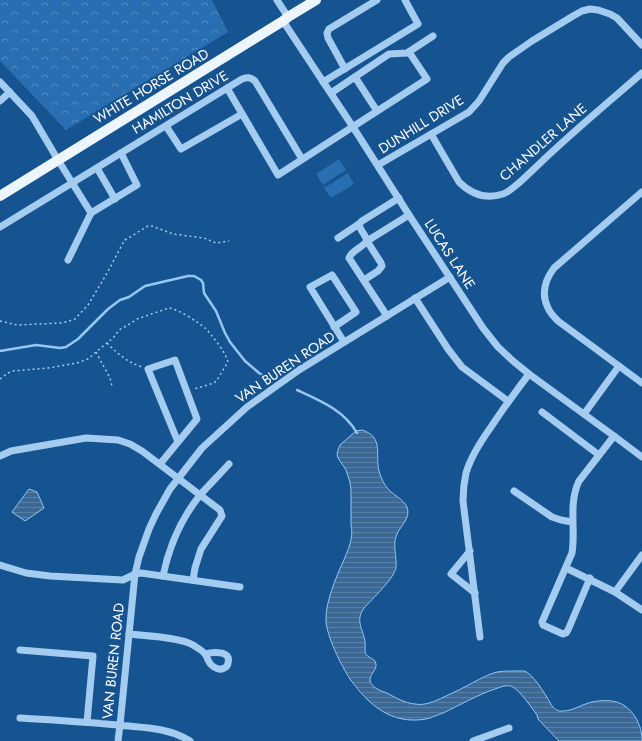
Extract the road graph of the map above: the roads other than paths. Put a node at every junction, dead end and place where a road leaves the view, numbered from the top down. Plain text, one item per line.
1 (277, 0) edge
2 (316, 0) edge
3 (377, 0) edge
4 (405, 0) edge
5 (285, 20) junction
6 (433, 36) dead end
7 (642, 45) edge
8 (409, 52) junction
9 (345, 69) junction
10 (642, 73) edge
11 (355, 77) junction
12 (0, 82) edge
13 (323, 82) junction
14 (227, 88) junction
15 (10, 92) junction
16 (331, 93) junction
17 (0, 101) edge
18 (377, 111) junction
19 (242, 114) junction
20 (166, 126) junction
21 (353, 126) junction
22 (431, 134) junction
23 (121, 153) junction
24 (302, 159) junction
25 (58, 160) junction
26 (378, 166) junction
27 (97, 168) junction
28 (72, 183) junction
29 (642, 192) edge
30 (0, 196) edge
31 (399, 198) junction
32 (115, 199) junction
33 (91, 213) junction
34 (409, 215) junction
35 (359, 224) junction
36 (0, 227) edge
37 (338, 238) dead end
38 (367, 241) junction
39 (68, 260) dead end
40 (450, 277) junction
41 (364, 280) junction
42 (415, 298) junction
43 (387, 316) junction
44 (334, 327) junction
45 (344, 342) junction
46 (619, 366) junction
47 (529, 374) junction
48 (642, 383) edge
49 (508, 401) junction
50 (542, 412) dead end
51 (584, 414) junction
52 (614, 436) junction
53 (178, 442) junction
54 (599, 455) junction
55 (0, 456) edge
56 (642, 457) edge
57 (160, 464) junction
58 (229, 464) dead end
59 (178, 478) junction
60 (514, 491) dead end
61 (201, 495) junction
62 (572, 522) junction
63 (470, 551) junction
64 (642, 555) edge
65 (0, 565) edge
66 (566, 568) junction
67 (135, 574) junction
68 (163, 576) junction
69 (590, 578) junction
70 (193, 580) junction
71 (240, 587) dead end
72 (615, 592) junction
73 (475, 593) junction
74 (642, 610) edge
75 (129, 634) junction
76 (480, 637) dead end
77 (20, 650) dead end
78 (205, 654) dead end
79 (20, 718) dead end
80 (87, 722) junction
81 (120, 725) junction
82 (509, 728) dead end
83 (118, 741) edge
84 (190, 741) edge
85 (472, 741) edge

1 - 5 street, LUCAS LANE
2 - 5 main road, WHITE HORSE ROAD
3 - 9 street
4 - 9 street
5 - 13 street, LUCAS LANE
5 - 25 main road, WHITE HORSE ROAD
6 - 8 street
7 - 22 street, DUNHILL DRIVE
8 - 11 street
8 - 18 street
9 - 13 street
10 - 22 street, CHANDLER LANE
11 - 16 street
11 - 18 street
12 - 15 street
13 - 16 street, LUCAS LANE
14 - 19 street
14 - 20 street, HAMILTON DRIVE
14 - 24 street, HAMILTON DRIVE
15 - 17 street
15 - 25 street
16 - 21 street, LUCAS LANE
18 - 21 street
19 - 20 street
19 - 24 street
20 - 23 street, HAMILTON DRIVE
21 - 24 street
21 - 26 street, LUCAS LANE
22 - 26 street, DUNHILL DRIVE
23 - 27 street, HAMILTON DRIVE
23 - 32 street
25 - 28 street
25 - 30 main road, WHITE HORSE ROAD
26 - 31 street, LUCAS LANE
27 - 28 street, HAMILTON DRIVE
27 - 32 street
28 - 33 street
28 - 36 street, HAMILTON DRIVE
29 - 46 street
31 - 34 street, LUCAS LANE
31 - 35 street
32 - 33 street
33 - 39 street
34 - 38 street
34 - 40 street, LUCAS LANE
35 - 37 street
35 - 38 street
38 - 41 street
38 - 41 street
40 - 42 street, VAN BUREN ROAD
40 - 47 street, LUCAS LANE
41 - 43 street
42 - 43 street, VAN BUREN ROAD
42 - 49 street
43 - 45 street, VAN BUREN ROAD
44 - 44 street
44 - 45 street
45 - 59 street, VAN BUREN ROAD
46 - 48 street
46 - 51 street
47 - 49 street
47 - 51 street, LUCAS LANE
49 - 63 street
50 - 54 street
51 - 52 street, LUCAS LANE
52 - 54 street
52 - 56 street, LUCAS LANE
53 - 53 street
53 - 57 street
54 - 62 street
55 - 57 street
57 - 59 street
58 - 61 street
59 - 61 street
59 - 67 street, VAN BUREN ROAD
60 - 62 street
61 - 68 street
61 - 70 street
62 - 66 street
63 - 73 street
63 - 73 street
64 - 72 street
65 - 67 street
66 - 69 street
66 - 69 street
67 - 68 street
67 - 75 street, VAN BUREN ROAD
68 - 70 street
69 - 72 street
70 - 71 street
72 - 74 street
73 - 76 street
75 - 78 street
75 - 81 street, VAN BUREN ROAD
77 - 80 street
79 - 80 street
80 - 81 street
81 - 83 street, VAN BUREN ROAD
81 - 84 street
82 - 85 street

